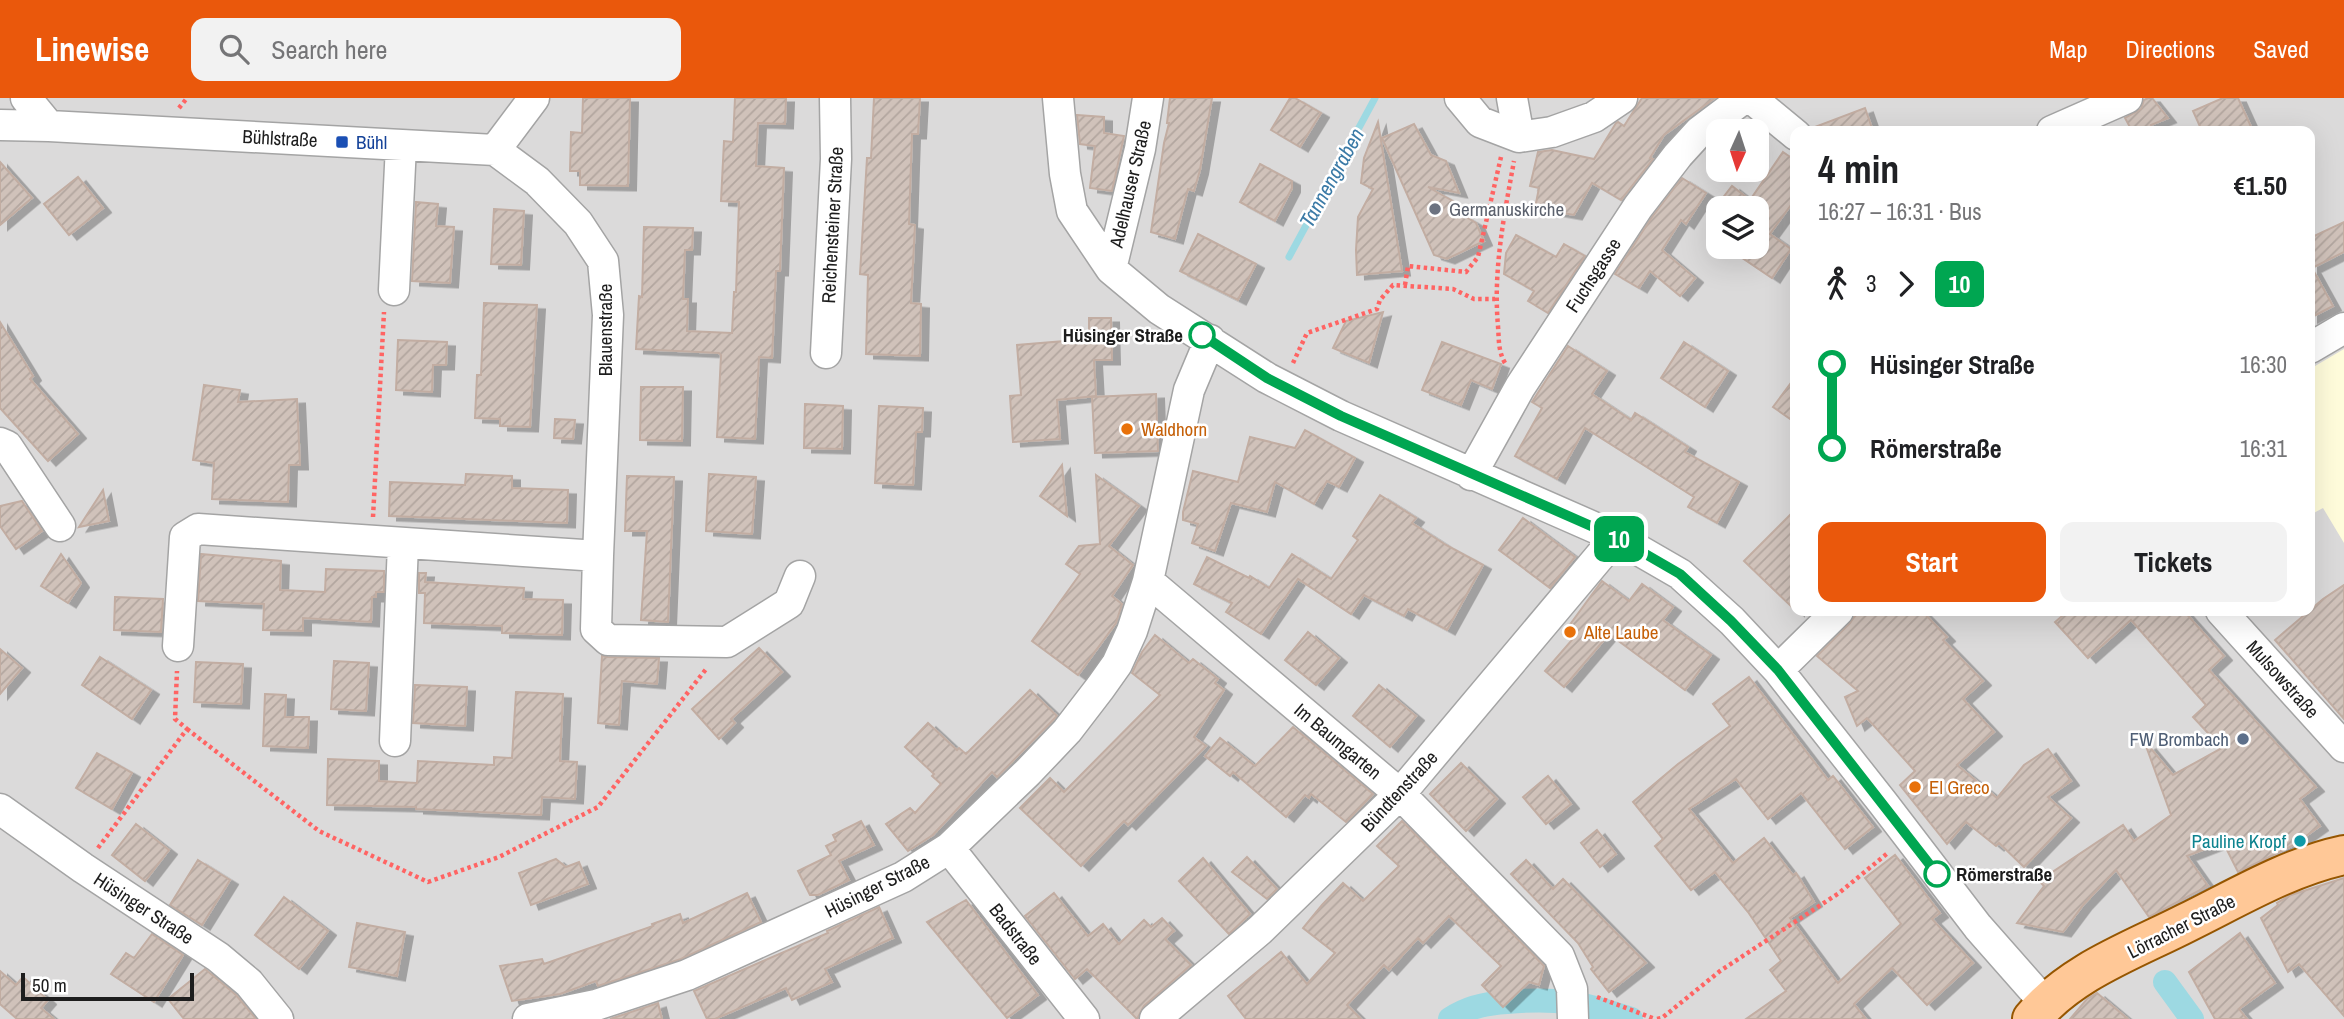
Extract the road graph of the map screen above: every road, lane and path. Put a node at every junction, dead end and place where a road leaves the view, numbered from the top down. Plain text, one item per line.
1 (26, 98) edge
2 (534, 98) edge
3 (835, 98) edge
4 (1058, 98) edge
5 (1148, 98) edge
6 (1460, 98) edge
7 (1512, 98) edge
8 (1622, 98) edge
9 (1744, 98) edge
10 (1751, 98) edge
11 (2127, 98) edge
12 (0, 125) edge
13 (49, 126) junction
14 (2063, 126) edge
15 (1790, 130) edge
16 (1513, 135) junction
17 (401, 145) junction
18 (495, 150) junction
19 (1111, 269) junction
20 (1405, 285) junction
21 (394, 290) joint
22 (1496, 299) junction
23 (2344, 328) edge
24 (1210, 340) junction
25 (2315, 345) edge
26 (826, 353) dead end
27 (1283, 387) junction
28 (1520, 387) junction
29 (0, 443) edge
30 (1471, 475) junction
31 (60, 526) dead end
32 (1616, 537) junction
33 (372, 542) junction
34 (403, 544) junction
35 (597, 556) junction
36 (800, 576) dead end
37 (1148, 581) junction
38 (1833, 616) edge
39 (2226, 616) edge
40 (727, 642) junction
41 (178, 646) joint
42 (1778, 670) junction
43 (187, 729) junction
44 (395, 741) dead end
45 (2344, 747) edge
46 (1400, 794) junction
47 (0, 809) edge
48 (1909, 836) junction
49 (949, 848) junction
50 (2344, 855) edge
51 (83, 868) junction
52 (1572, 1003) edge
53 (2038, 1011) edge
54 (278, 1019) edge
55 (528, 1019) edge
56 (1084, 1019) edge
57 (1155, 1019) edge
58 (1656, 1019) edge

1 - 13 street
2 - 18 street
3 - 26 street, Reichensteiner Straße
4 - 19 street
5 - 19 street, Adelhauser Straße
6 - 16 street
7 - 16 street
8 - 16 street
9 - 28 street, Fuchsgasse
10 - 15 street
11 - 14 street
12 - 13 street, Bühlstraße
13 - 17 street, Bühlstraße
16 - 20 path
16 - 22 path
17 - 18 street, Bühlstraße
17 - 21 street
18 - 35 street, Blauenstraße
19 - 24 street
20 - 22 path
20 - 27 path
21 - 33 path
22 - 28 path
23 - 25 street
24 - 27 street
24 - 37 street, Hüsinger Straße
27 - 30 street
28 - 30 street, Fuchsgasse
29 - 31 street
30 - 32 street
32 - 42 street
32 - 46 street, Bündtenstraße
33 - 34 street
33 - 41 street
34 - 35 street
34 - 44 street
35 - 40 street, Blauenstraße
36 - 40 street
37 - 46 street, Im Baumgarten
37 - 49 street, Hüsinger Straße
38 - 42 street
39 - 45 street, Mulsowstraße
40 - 43 path
41 - 43 path
42 - 48 street
43 - 51 path
46 - 52 street, Im Baumgarten
46 - 57 street, Bündtenstraße
47 - 51 street, Hüsinger Straße
48 - 53 street
48 - 58 path
49 - 55 street, Hüsinger Straße
49 - 56 street, Badstraße
50 - 53 main road, Lörracher Straße
51 - 54 street, Hüsinger Straße
52 - 58 path

